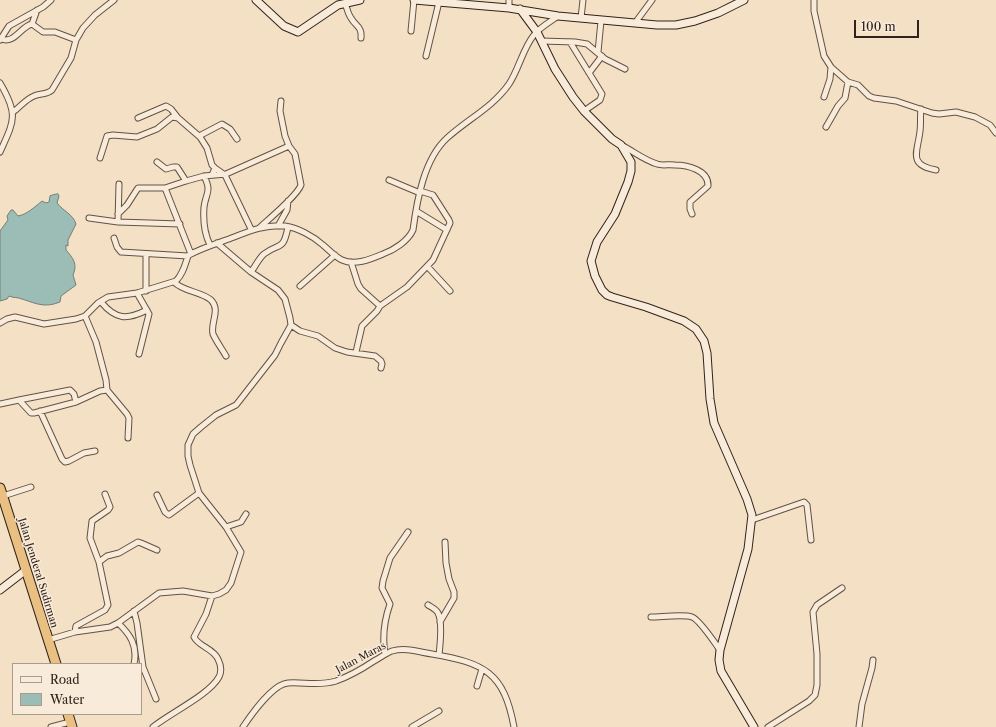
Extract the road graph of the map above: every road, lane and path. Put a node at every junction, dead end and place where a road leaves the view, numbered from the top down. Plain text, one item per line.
1 (51, 0) edge
2 (114, 0) edge
3 (256, 0) edge
4 (360, 0) edge
5 (414, 0) edge
6 (583, 0) edge
7 (652, 0) edge
8 (743, 0) edge
9 (814, 0) edge
10 (439, 2) junction
11 (461, 2) edge
12 (345, 3) junction
13 (509, 4) edge
14 (520, 9) junction
15 (37, 10) junction
16 (558, 16) junction
17 (581, 18) junction
18 (601, 21) junction
19 (32, 24) junction
20 (635, 24) junction
21 (411, 31) dead end
22 (537, 32) junction
23 (360, 38) dead end
24 (1, 40) edge
25 (76, 40) junction
26 (541, 41) junction
27 (570, 42) junction
28 (598, 52) junction
29 (426, 56) dead end
30 (602, 56) junction
31 (831, 66) junction
32 (625, 70) dead end
33 (589, 74) junction
34 (848, 82) junction
35 (0, 84) edge
36 (824, 97) dead end
37 (282, 100) dead end
38 (921, 109) junction
39 (584, 111) junction
40 (13, 112) junction
41 (138, 118) dead end
42 (178, 118) junction
43 (826, 127) dead end
44 (996, 134) edge
45 (200, 137) junction
46 (237, 139) dead end
47 (621, 145) junction
48 (289, 146) junction
49 (0, 152) edge
50 (100, 158) dead end
51 (156, 162) dead end
52 (215, 168) junction
53 (936, 170) dead end
54 (212, 175) junction
55 (225, 175) junction
56 (204, 176) junction
57 (389, 180) dead end
58 (186, 181) junction
59 (119, 184) dead end
60 (165, 188) junction
61 (420, 192) junction
62 (288, 201) junction
63 (416, 211) junction
64 (118, 214) junction
65 (692, 214) dead end
66 (89, 218) dead end
67 (118, 222) junction
68 (180, 224) junction
69 (278, 226) junction
70 (288, 227) junction
71 (260, 228) junction
72 (252, 230) junction
73 (447, 230) junction
74 (114, 238) dead end
75 (217, 243) junction
76 (210, 245) junction
77 (146, 254) junction
78 (190, 255) junction
79 (335, 255) junction
80 (351, 262) junction
81 (427, 266) junction
82 (251, 272) junction
83 (174, 282) junction
84 (300, 286) dead end
85 (146, 291) junction
86 (450, 291) dead end
87 (137, 293) junction
88 (101, 302) junction
89 (380, 306) junction
90 (148, 310) junction
91 (85, 316) junction
92 (0, 323) edge
93 (290, 325) junction
94 (356, 352) junction
95 (139, 354) dead end
96 (226, 356) dead end
97 (381, 368) dead end
98 (107, 390) junction
99 (19, 400) junction
100 (76, 402) junction
101 (0, 404) edge
102 (40, 411) junction
103 (128, 438) dead end
104 (95, 451) dead end
105 (31, 488) dead end
106 (199, 493) junction
107 (105, 494) dead end
108 (157, 495) dead end
109 (2, 499) edge
110 (246, 514) dead end
111 (752, 520) junction
112 (226, 527) junction
113 (408, 532) dead end
114 (811, 540) dead end
115 (445, 542) dead end
116 (157, 550) dead end
117 (99, 562) junction
118 (25, 570) junction
119 (0, 588) edge
120 (842, 588) dead end
121 (212, 596) junction
122 (428, 605) dead end
123 (134, 611) junction
124 (651, 617) dead end
125 (440, 622) junction
126 (118, 623) junction
127 (43, 629) junction
128 (75, 632) junction
129 (48, 640) junction
130 (720, 650) junction
131 (385, 654) junction
132 (440, 656) junction
133 (873, 660) dead end
134 (52, 663) edge
135 (56, 663) edge
136 (134, 663) edge
137 (482, 669) junction
138 (477, 686) dead end
139 (156, 699) dead end
140 (439, 712) dead end
141 (71, 721) edge
142 (51, 727) edge
143 (153, 727) edge
144 (243, 727) edge
145 (412, 727) edge
146 (514, 727) edge
147 (754, 727) edge
148 (768, 727) edge
149 (859, 727) edge

1 - 15 street
2 - 25 street
3 - 12 street
4 - 12 street
5 - 10 street
5 - 21 street
6 - 17 street
7 - 20 street
8 - 20 street
9 - 31 street
10 - 11 street
10 - 29 street
11 - 13 street
12 - 23 street
13 - 14 street
14 - 16 street
14 - 22 street
15 - 19 street
15 - 24 street
16 - 17 street
16 - 22 street
17 - 18 street
18 - 20 street
18 - 28 street
19 - 24 street
19 - 25 street
22 - 26 street
22 - 61 street
25 - 40 street
26 - 27 street
26 - 39 street
27 - 28 street
27 - 33 street
28 - 30 street
30 - 32 street
30 - 33 street
31 - 34 street
31 - 36 street
33 - 39 street
34 - 38 street
34 - 43 street
35 - 40 street
37 - 48 street
38 - 44 street
38 - 53 street
39 - 47 street
40 - 49 street
41 - 42 street
42 - 45 street
42 - 50 street
45 - 46 street
45 - 52 street
47 - 65 street
47 - 111 street
48 - 55 street
48 - 62 street
51 - 58 street
52 - 54 street
52 - 55 street
54 - 55 street
54 - 56 street
55 - 72 street
56 - 58 street
56 - 76 street
57 - 61 street
58 - 60 street
59 - 64 street
60 - 64 street
60 - 68 street
61 - 63 street
61 - 73 street
62 - 69 street
62 - 71 street
63 - 73 street
63 - 80 street
64 - 67 street
66 - 67 street
67 - 68 street
68 - 78 street
69 - 70 street
69 - 71 street
70 - 79 street
70 - 82 street
71 - 72 street
72 - 75 street
73 - 81 street
74 - 77 street
75 - 76 street
75 - 82 street
76 - 78 street
77 - 78 street
77 - 85 street
78 - 83 street
79 - 80 street
79 - 84 street
80 - 89 street
81 - 86 street
81 - 89 street
82 - 93 street
83 - 85 street
83 - 96 street
85 - 87 street
87 - 88 street
87 - 90 street
88 - 90 street
88 - 91 street
89 - 94 street
90 - 95 street
91 - 92 street
91 - 98 street
93 - 94 street
93 - 106 street
94 - 97 street
98 - 100 street
98 - 103 street
99 - 100 street
99 - 101 street
99 - 102 street
100 - 102 street
102 - 104 street
105 - 109 street
106 - 108 street
106 - 112 street
107 - 117 street
109 - 118 highway, Jalan Jenderal Sudirman
110 - 112 street
111 - 114 street
111 - 130 street
112 - 121 street
113 - 131 street
115 - 125 street
116 - 117 street
117 - 128 street
118 - 119 street
118 - 127 highway, Jalan Jenderal Sudirman
120 - 148 street
121 - 123 street
121 - 143 street
122 - 125 street
123 - 126 street
123 - 139 street
124 - 130 street
125 - 132 street
126 - 128 street
126 - 136 street
127 - 129 highway, Jalan Jenderal Sudirman
127 - 134 highway, Jalan Jenderal Sudirman
128 - 129 street
129 - 135 highway, Jalan Jenderal Sudirman
130 - 147 street
131 - 132 street, Jalan Maras
131 - 144 street, Jalan Maras
132 - 137 street, Jalan Maras
133 - 149 street
137 - 138 street
137 - 146 street, Jalan Maras
140 - 145 street
141 - 142 street

